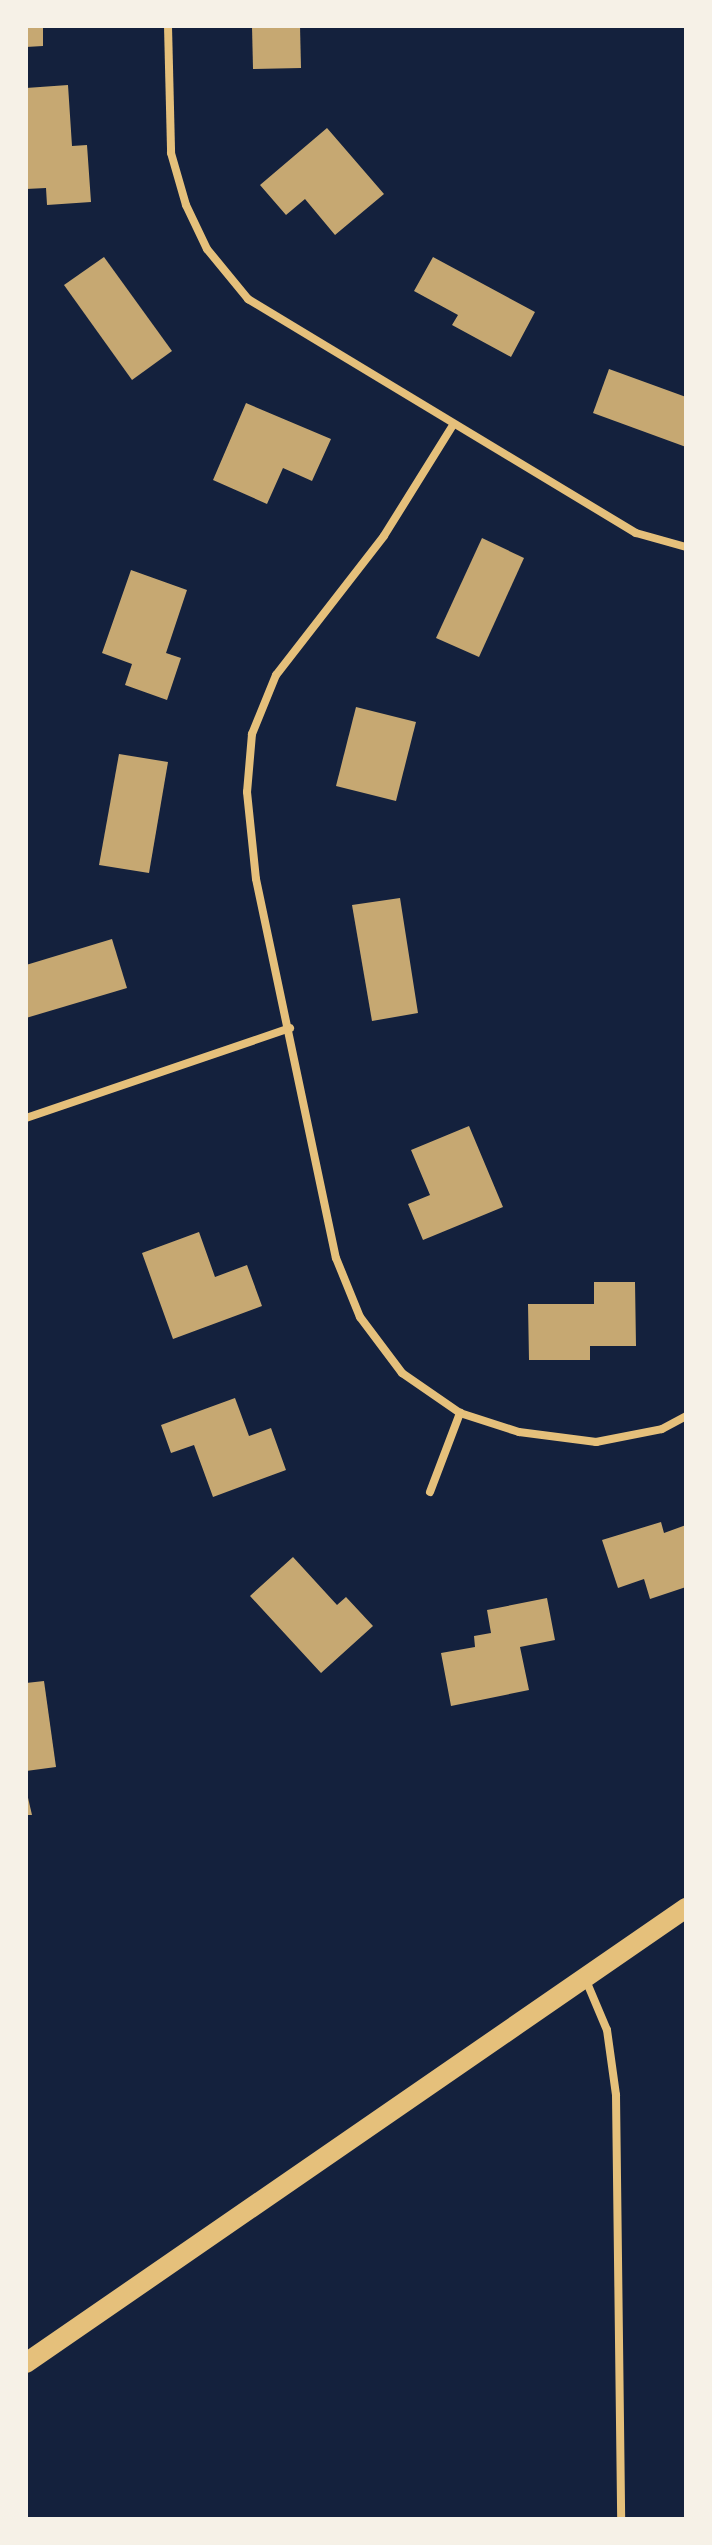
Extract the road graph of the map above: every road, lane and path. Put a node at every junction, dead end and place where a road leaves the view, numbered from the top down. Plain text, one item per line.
1 (168, 26) edge
2 (453, 425) junction
3 (686, 547) edge
4 (290, 1028) junction
5 (26, 1118) edge
6 (460, 1413) junction
7 (686, 1416) edge
8 (430, 1492) dead end
9 (686, 1908) edge
10 (585, 1978) junction
11 (26, 2363) edge
12 (621, 2519) edge

1 - 2 street
2 - 3 street
2 - 4 street
4 - 5 street
4 - 6 street
6 - 7 street
6 - 8 street
9 - 10 main road
10 - 11 main road
10 - 12 street

